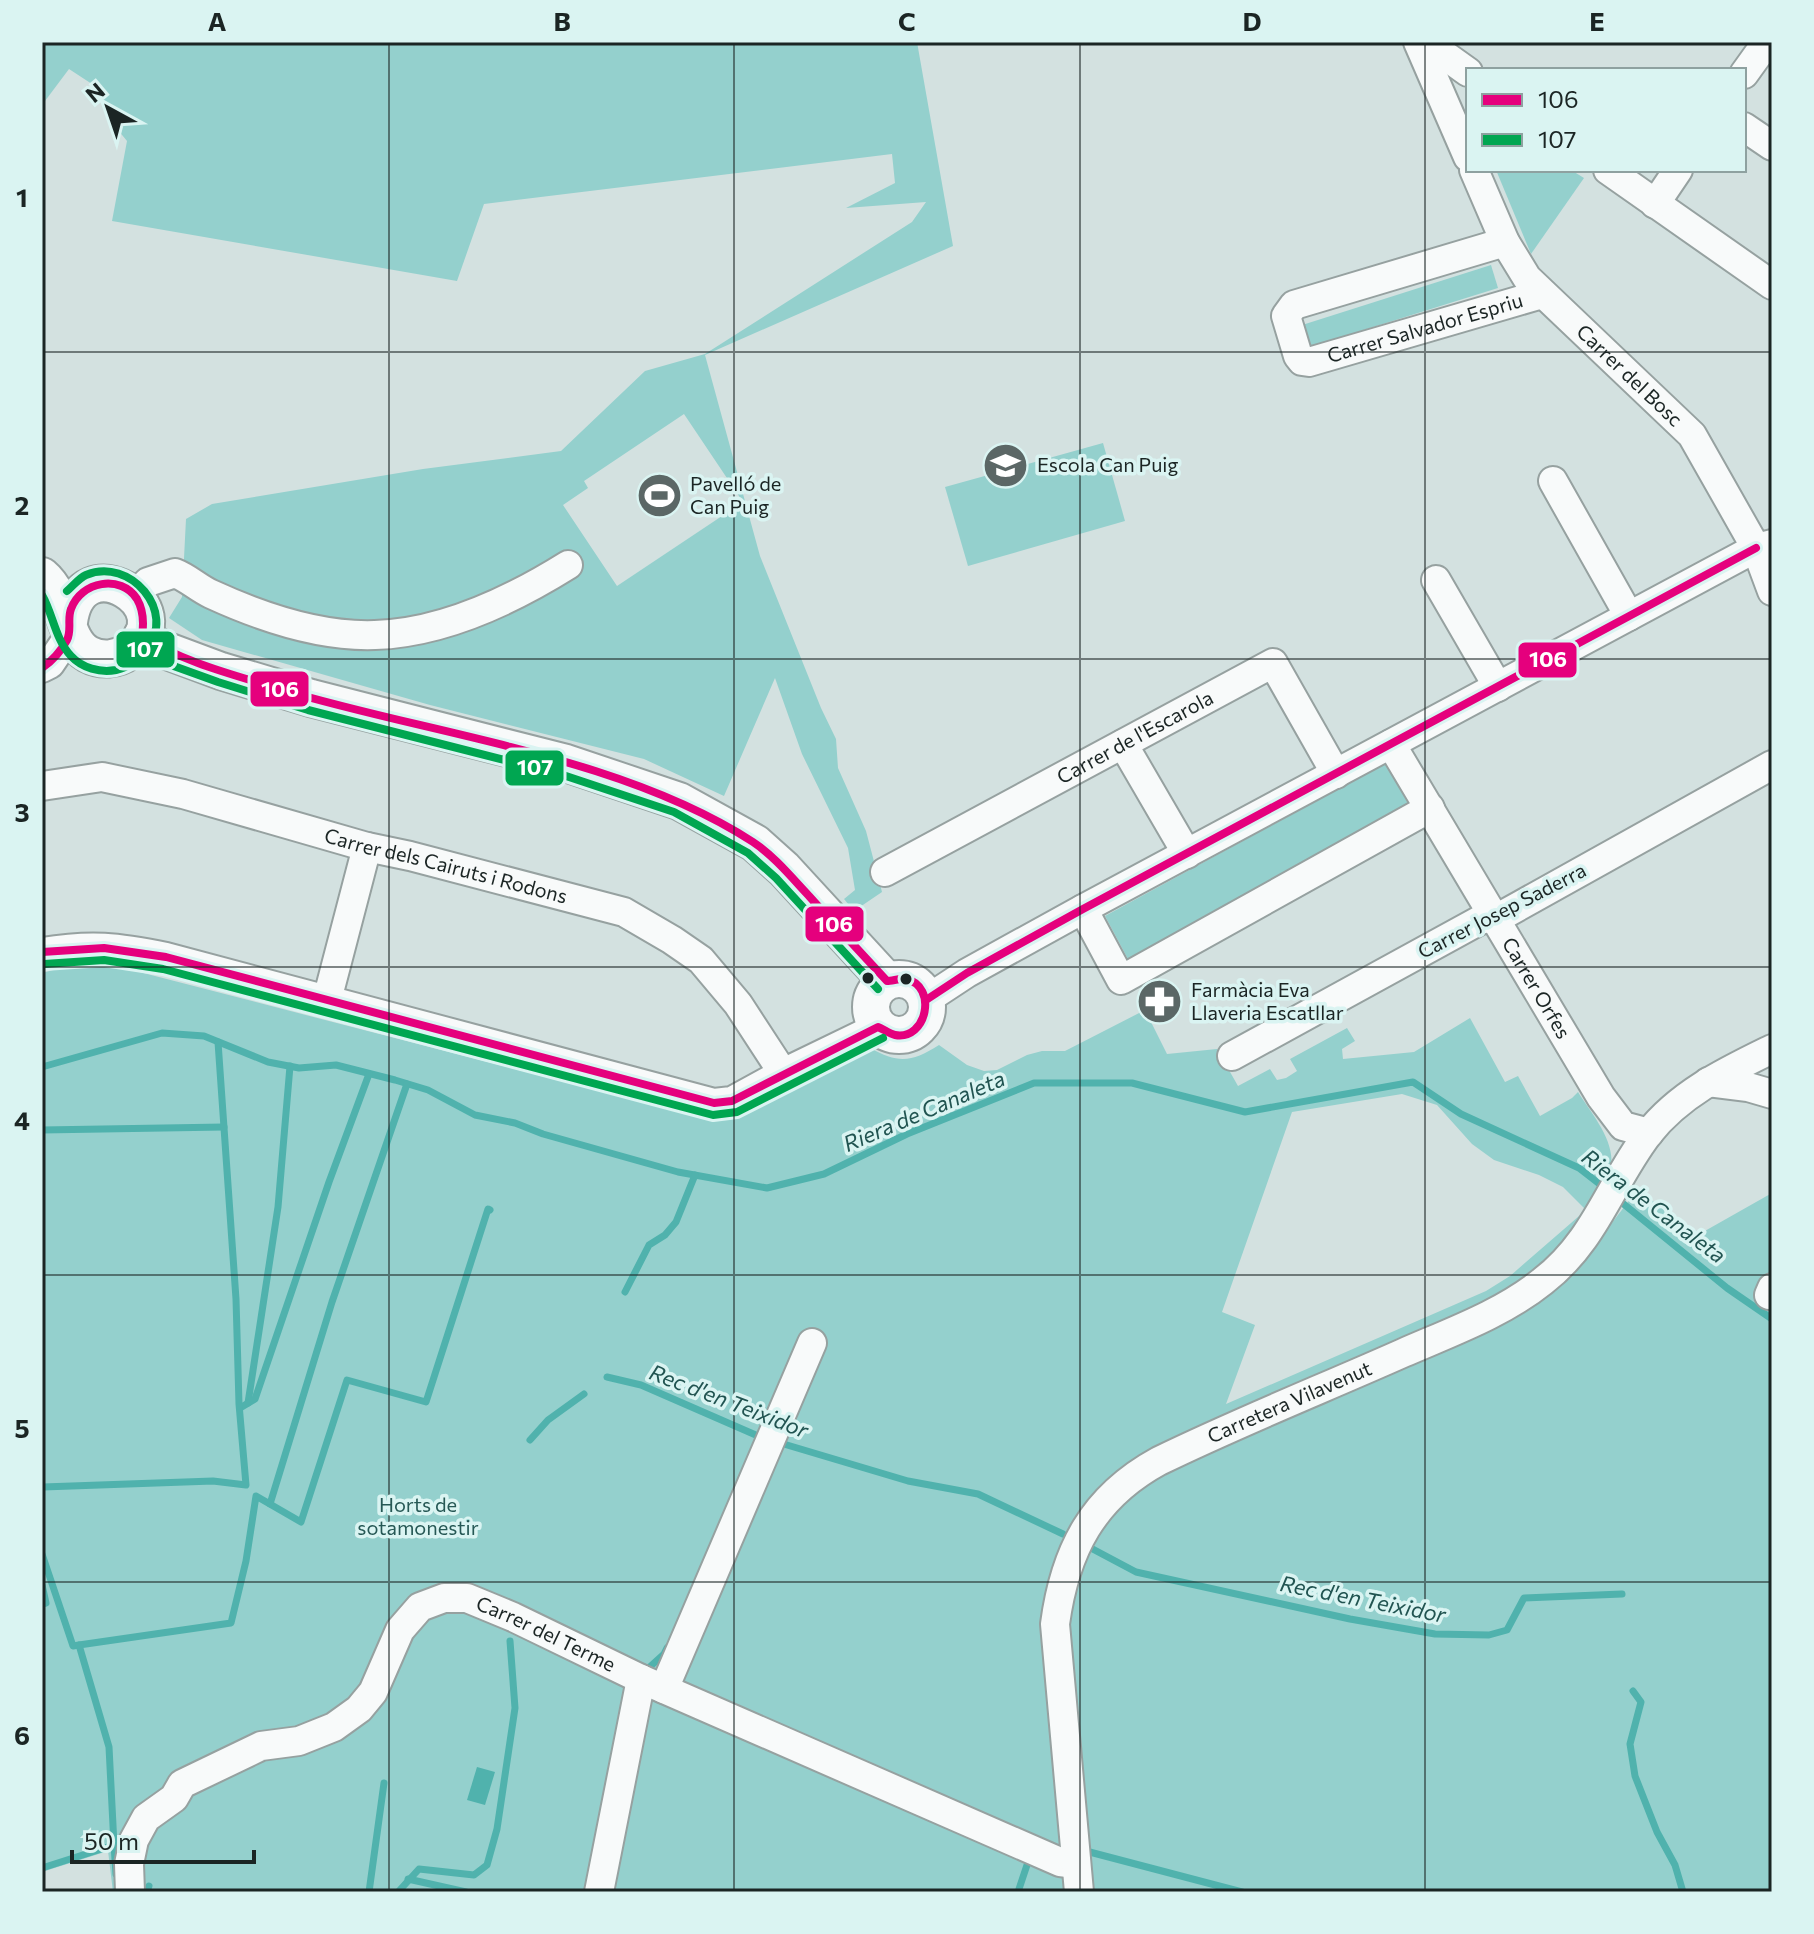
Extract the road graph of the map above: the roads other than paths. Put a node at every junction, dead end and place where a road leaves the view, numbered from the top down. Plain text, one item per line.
1 (1418, 42) edge
2 (1426, 42) edge
3 (1767, 42) edge
4 (1466, 71) edge
5 (1746, 71) edge
6 (1746, 128) edge
7 (1772, 146) edge
8 (1466, 152) edge
9 (1475, 172) edge
10 (1611, 172) edge
11 (1677, 172) edge
12 (1655, 204) junction
13 (1505, 242) junction
14 (1772, 285) edge
15 (1542, 294) junction
16 (1553, 481) dead end
17 (1728, 496) junction
18 (1772, 524) edge
19 (1764, 546) edge
20 (568, 565) dead end
21 (1436, 580) dead end
22 (61, 584) edge
23 (1772, 591) edge
24 (135, 595) junction
25 (1629, 616) junction
26 (70, 627) junction
27 (142, 636) junction
28 (42, 668) edge
29 (1498, 687) junction
30 (1123, 744) junction
31 (1391, 744) junction
32 (1772, 765) edge
33 (1336, 774) junction
34 (42, 786) edge
35 (1430, 808) junction
36 (367, 847) junction
37 (1187, 854) junction
38 (885, 872) dead end
39 (1083, 909) junction
40 (1494, 920) junction
41 (42, 952) edge
42 (887, 981) junction
43 (327, 1000) junction
44 (926, 1000) junction
45 (878, 1027) junction
46 (1772, 1049) edge
47 (1232, 1056) dead end
48 (783, 1073) junction
49 (1708, 1082) junction
50 (1772, 1093) edge
51 (1649, 1133) junction
52 (812, 1343) dead end
53 (653, 1684) junction
54 (1078, 1878) edge
55 (130, 1892) edge
56 (599, 1892) edge

1 - 8 street
2 - 4 street
3 - 5 street
6 - 7 street
9 - 13 street, Carrer del Bosc
10 - 12 street
11 - 12 street
12 - 14 street
13 - 15 street, Carrer del Bosc
13 - 15 street, Carrer Salvador Espriu
15 - 17 street, Carrer del Bosc
16 - 25 street
17 - 18 street
17 - 19 street, Carrer del Bosc
19 - 23 street, Carrer del Bosc
19 - 25 street
20 - 24 street
21 - 29 street
22 - 24 street
22 - 26 street
24 - 27 street
25 - 29 street
26 - 27 street
26 - 28 street
27 - 42 street
29 - 31 street
30 - 33 street, Carrer de l'Escarola
30 - 37 street
30 - 38 street, Carrer de l'Escarola
31 - 33 street
31 - 35 street, Carrer Orfes
32 - 40 street, Carrer Josep Saderra
33 - 37 street
34 - 36 street, Carrer dels Cairuts i Rodons
35 - 39 street
35 - 40 street, Carrer Orfes
36 - 43 street
36 - 48 street, Carrer dels Cairuts i Rodons
37 - 39 street
39 - 44 street
40 - 47 street, Carrer Josep Saderra
40 - 51 street, Carrer Orfes
41 - 43 street
42 - 44 street
42 - 45 street
43 - 48 street
44 - 45 street
45 - 48 street
46 - 49 street, Carretera Vilavenut
46 - 50 street
49 - 50 street
49 - 51 street, Carretera Vilavenut
51 - 54 street, Carretera Vilavenut
52 - 53 street
53 - 54 street, Carrer del Terme
53 - 55 street, Carrer del Terme
53 - 56 street

